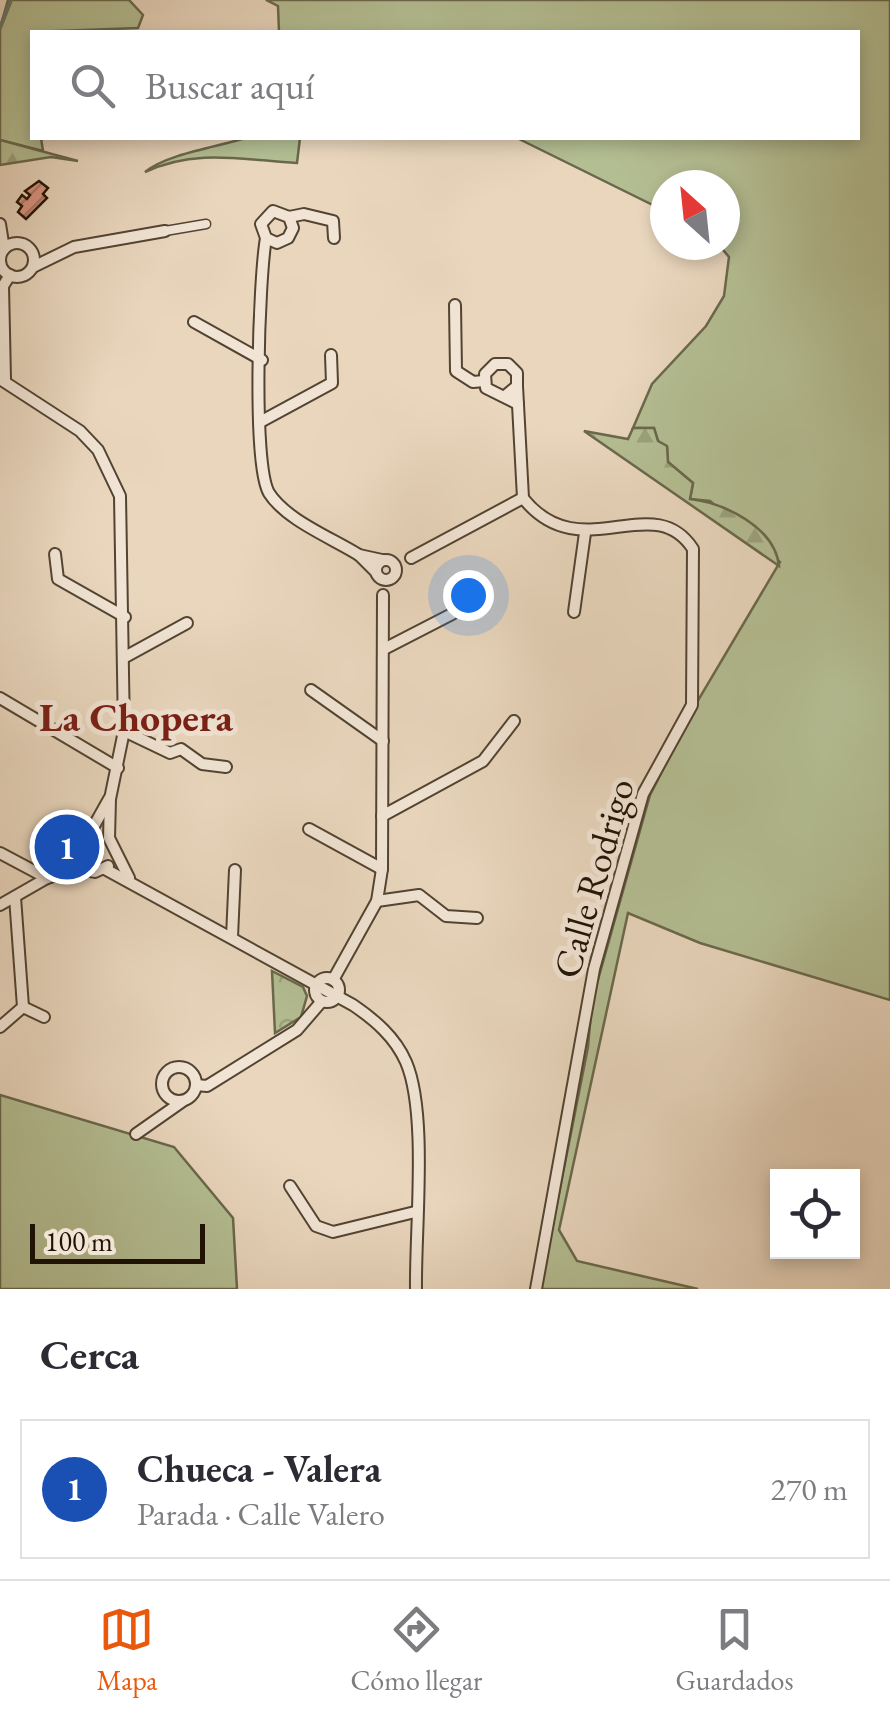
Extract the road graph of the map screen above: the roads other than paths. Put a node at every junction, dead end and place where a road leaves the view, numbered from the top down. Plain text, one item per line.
1 (289, 216) junction
2 (0, 224) edge
3 (206, 224) dead end
4 (165, 231) joint
5 (266, 238) junction
6 (334, 238) dead end
7 (4, 249) junction
8 (33, 267) junction
9 (10, 276) junction
10 (455, 306) dead end
11 (194, 322) dead end
12 (330, 355) dead end
13 (262, 360) junction
14 (2, 379) edge
15 (484, 381) junction
16 (517, 386) junction
17 (505, 396) junction
18 (518, 404) junction
19 (260, 422) junction
20 (523, 498) junction
21 (585, 533) junction
22 (56, 554) dead end
23 (359, 554) junction
24 (410, 558) junction
25 (386, 560) junction
26 (377, 574) junction
27 (394, 575) junction
28 (383, 595) junction
29 (574, 612) dead end
30 (452, 614) dead end
31 (125, 617) junction
32 (187, 622) dead end
33 (384, 649) junction
34 (125, 657) junction
35 (311, 690) dead end
36 (0, 698) edge
37 (514, 721) dead end
38 (124, 731) junction
39 (383, 740) junction
40 (226, 767) dead end
41 (118, 768) junction
42 (110, 798) junction
43 (382, 816) junction
44 (309, 829) dead end
45 (90, 832) junction
46 (109, 838) junction
47 (74, 851) junction
48 (0, 853) edge
49 (114, 854) junction
50 (80, 867) junction
51 (105, 869) junction
52 (382, 869) junction
53 (235, 870) dead end
54 (47, 878) junction
55 (130, 879) junction
56 (15, 897) junction
57 (377, 900) junction
58 (0, 905) edge
59 (477, 918) dead end
60 (232, 937) junction
61 (333, 980) junction
62 (316, 985) junction
63 (337, 996) junction
64 (322, 1002) junction
65 (23, 1007) junction
66 (44, 1017) dead end
67 (0, 1027) edge
68 (196, 1085) junction
69 (183, 1101) junction
70 (136, 1134) dead end
71 (290, 1186) dead end
72 (415, 1212) junction
73 (416, 1289) edge
74 (536, 1289) edge

1 - 5 street
1 - 5 street
1 - 6 street
2 - 7 street
3 - 4 street
4 - 8 street
5 - 13 street
7 - 8 street
7 - 9 street
8 - 9 street
9 - 14 street
10 - 15 street
11 - 13 street
12 - 19 street
13 - 19 street
14 - 31 street
15 - 16 street
15 - 17 street
16 - 17 street
16 - 18 street
17 - 18 street
18 - 20 street
19 - 23 street
20 - 21 street
20 - 24 street
21 - 29 street
21 - 74 street, Calle Rodrigo
22 - 31 street
23 - 25 street
23 - 26 street
24 - 25 street
24 - 27 street
25 - 26 street
25 - 27 street
26 - 27 street
26 - 28 street
27 - 28 street
28 - 33 street
30 - 33 street
31 - 34 street
32 - 34 street
33 - 39 street
34 - 38 street
35 - 39 street
36 - 41 street
37 - 43 street
38 - 40 street
38 - 41 street
39 - 43 street
41 - 42 street
42 - 45 street
42 - 46 street
43 - 52 street
44 - 52 street
45 - 46 street
45 - 47 street
46 - 49 street
47 - 50 street
47 - 54 street
48 - 54 street
49 - 51 street
49 - 55 street
50 - 51 street
50 - 54 street
51 - 55 street
52 - 57 street
53 - 60 street
54 - 56 street
55 - 60 street
56 - 58 street
56 - 65 street
57 - 59 street
57 - 61 street
60 - 62 street
61 - 62 street
61 - 63 street
62 - 63 street
62 - 64 street
63 - 64 street
63 - 72 street
64 - 68 street
65 - 66 street
65 - 67 street
68 - 69 street
68 - 69 street
69 - 70 street
71 - 72 street
72 - 73 street

